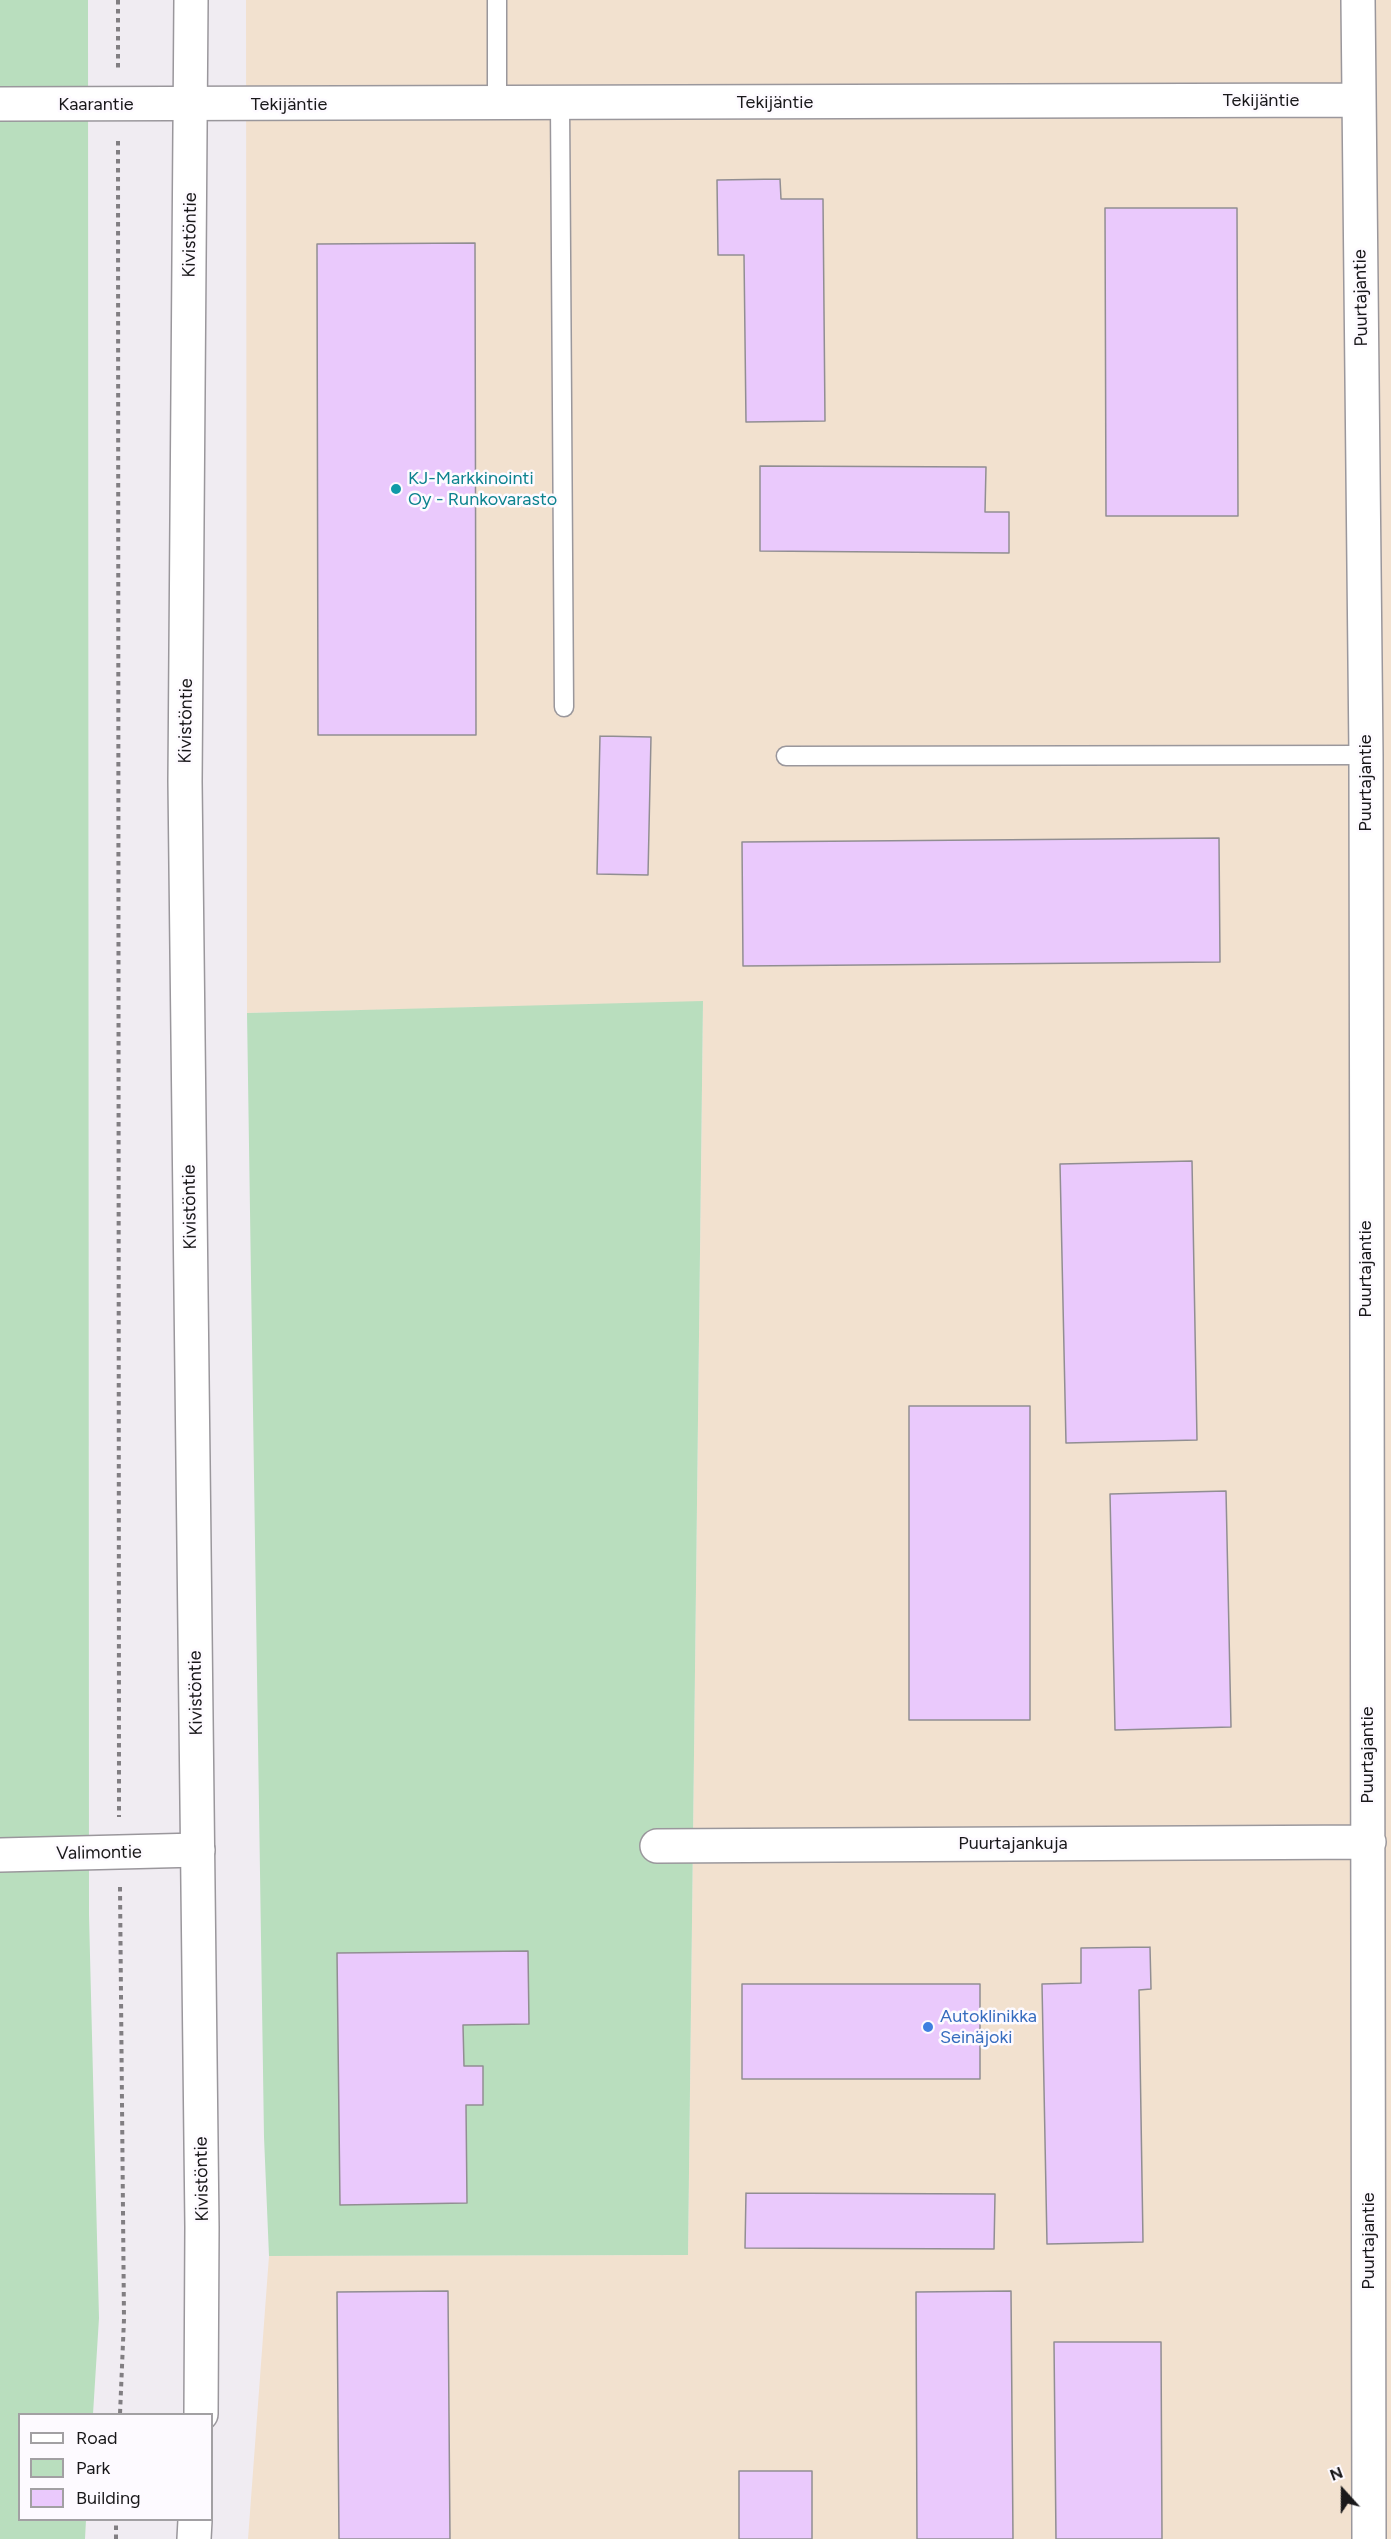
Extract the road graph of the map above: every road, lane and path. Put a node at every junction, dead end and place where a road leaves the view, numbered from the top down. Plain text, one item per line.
1 (118, 0) edge
2 (191, 0) edge
3 (497, 0) edge
4 (1359, 0) edge
5 (1358, 100) junction
6 (0, 104) edge
7 (497, 104) junction
8 (560, 104) junction
9 (118, 105) junction
10 (192, 105) junction
11 (564, 707) dead end
12 (1366, 755) junction
13 (786, 756) dead end
14 (1378, 1182) edge
15 (1369, 1842) junction
16 (657, 1846) dead end
17 (198, 1850) junction
18 (119, 1853) junction
19 (0, 1855) edge
20 (120, 2413) edge
21 (201, 2413) edge
22 (116, 2521) edge
23 (195, 2521) edge
24 (116, 2539) edge
25 (194, 2539) edge
26 (1369, 2539) edge

1 - 9 path
2 - 10 street, Kivistöntie
3 - 7 lane
4 - 5 street, Puurtajantie
5 - 8 street, Tekijäntie
5 - 12 street, Puurtajantie
6 - 9 street, Kaarantie
7 - 8 street, Tekijäntie
7 - 10 street, Tekijäntie
8 - 11 lane
9 - 10 street, Kaarantie
9 - 18 path
10 - 17 street, Kivistöntie
12 - 13 lane
12 - 14 street, Puurtajantie
14 - 15 street, Puurtajantie
15 - 16 street, Puurtajankuja
15 - 26 street, Puurtajantie
17 - 18 street, Valimontie
17 - 21 street, Kivistöntie
18 - 19 street, Valimontie
18 - 20 path
22 - 24 path
23 - 25 street

